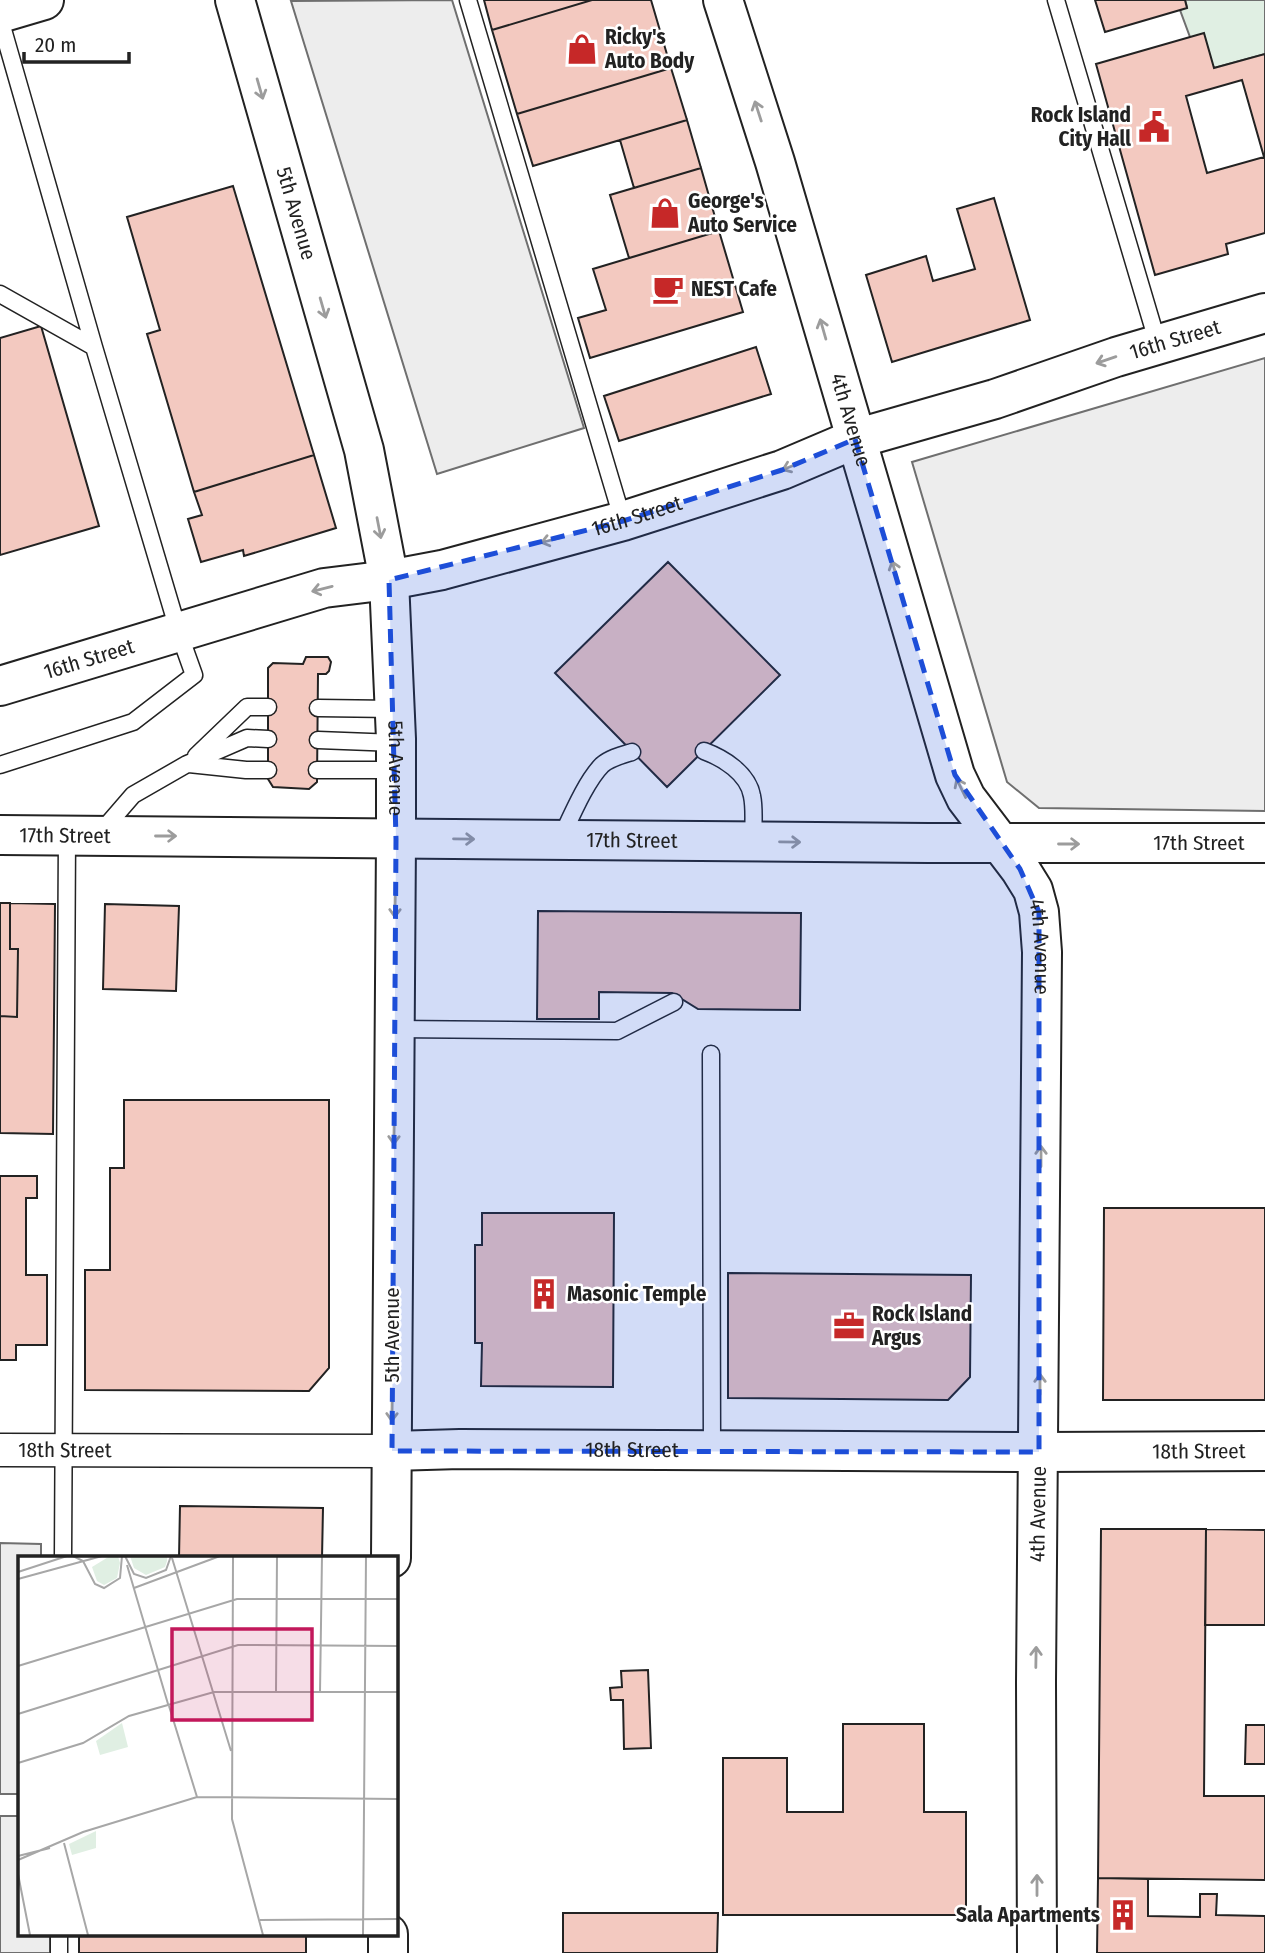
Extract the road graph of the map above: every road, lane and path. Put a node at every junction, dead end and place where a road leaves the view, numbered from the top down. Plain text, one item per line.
1 (44, 0) edge
2 (235, 0) edge
3 (468, 0) edge
4 (723, 0) edge
5 (1056, 0) edge
6 (0, 13) edge
7 (0, 19) edge
8 (0, 294) edge
9 (1265, 313) edge
10 (1157, 344) junction
11 (94, 347) junction
12 (855, 439) junction
13 (623, 521) junction
14 (389, 580) junction
15 (179, 633) junction
16 (0, 686) edge
17 (268, 707) dead end
18 (318, 708) dead end
19 (268, 739) dead end
20 (318, 740) dead end
21 (395, 741) junction
22 (704, 751) dead end
23 (632, 752) dead end
24 (187, 764) junction
25 (0, 765) edge
26 (268, 770) dead end
27 (317, 770) dead end
28 (0, 835) edge
29 (82, 835) junction
30 (396, 839) junction
31 (560, 840) junction
32 (753, 842) junction
33 (1000, 844) junction
34 (1265, 844) edge
35 (674, 1002) dead end
36 (394, 1029) junction
37 (711, 1054) dead end
38 (712, 1449) junction
39 (0, 1450) edge
40 (65, 1450) junction
41 (391, 1451) junction
42 (1265, 1451) edge
43 (1039, 1452) junction
44 (63, 1556) edge
45 (390, 1556) edge
46 (1037, 1953) edge

1 - 6 main road
2 -> 14 main road, 5th Avenue
3 - 13 lane
12 -> 4 main road, 4th Avenue
5 - 10 lane
7 - 11 lane
8 - 11 lane
9 - 10 main road, 16th Street
10 -> 12 main road, 16th Street
11 - 15 lane
12 -> 13 main road, 16th Street
33 -> 12 main road, 4th Avenue
13 -> 14 main road, 16th Street
14 -> 15 main road, 16th Street
14 - 21 main road, 5th Avenue
15 - 16 main road, 16th Street
15 - 25 lane
17 - 24 lane
18 - 21 lane
19 - 24 lane
20 - 21 lane
21 - 27 lane
21 - 30 main road, 5th Avenue
22 - 32 lane
23 - 31 lane
24 - 26 lane
24 - 29 lane
28 - 29 main road, 17th Street
29 -> 30 main road, 17th Street
29 - 40 lane
30 -> 31 main road, 17th Street
30 -> 36 main road, 5th Avenue
31 - 32 main road, 17th Street
32 -> 33 main road, 17th Street
33 -> 34 main road, 17th Street
43 -> 33 main road, 4th Avenue
35 - 36 lane
36 -> 41 main road, 5th Avenue
37 - 38 lane
38 - 41 main road, 18th Street
38 - 43 main road, 18th Street
39 - 40 street, 18th Street
40 - 41 street, 18th Street
40 - 44 lane
41 - 45 main road, 5th Avenue
42 - 43 main road, 18th Street
46 -> 43 main road, 4th Avenue

